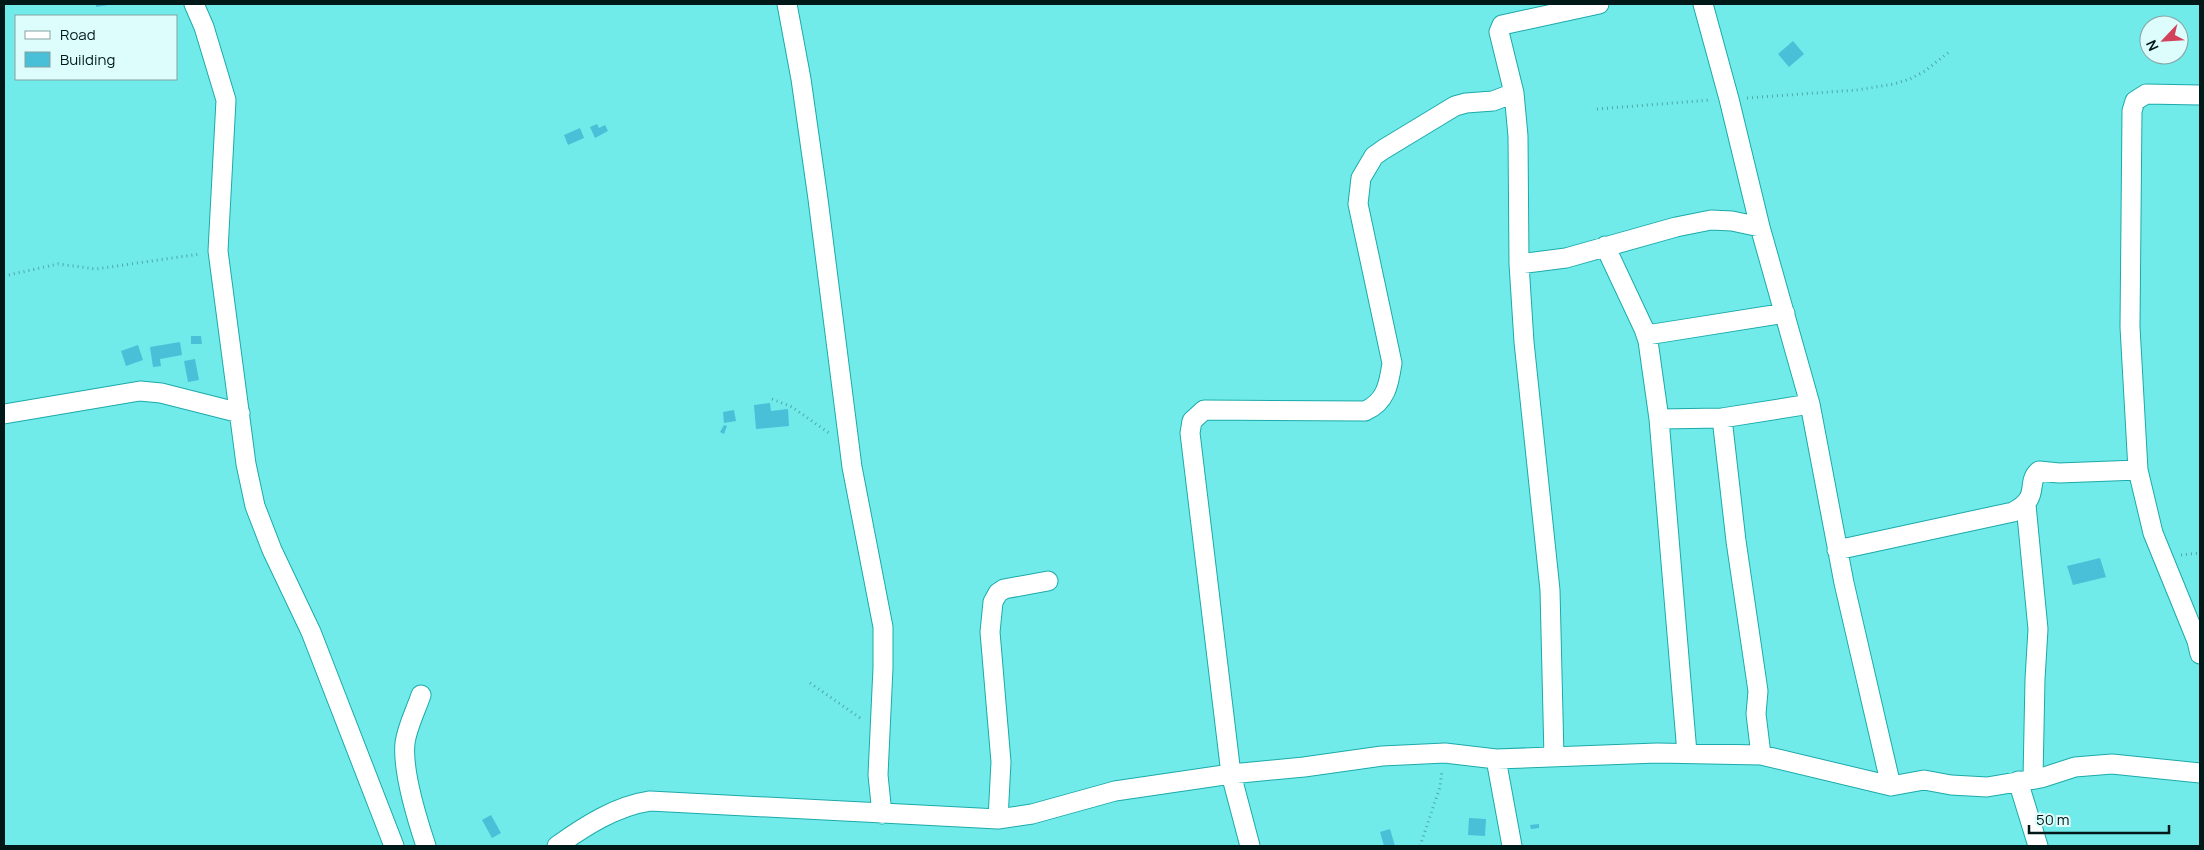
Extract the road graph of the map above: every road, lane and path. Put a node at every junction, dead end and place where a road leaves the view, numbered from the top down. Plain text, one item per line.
1 (194, 4) edge
2 (787, 4) edge
3 (1599, 4) edge
4 (1703, 4) edge
5 (1949, 52) dead end
6 (1514, 92) junction
7 (2200, 95) edge
8 (1729, 99) junction
9 (1597, 109) dead end
10 (1760, 227) junction
11 (1605, 246) junction
12 (218, 251) junction
13 (1519, 264) junction
14 (4, 276) edge
15 (1786, 313) junction
16 (1646, 335) junction
17 (772, 399) dead end
18 (1810, 404) junction
19 (240, 413) junction
20 (4, 414) edge
21 (1722, 418) junction
22 (1659, 419) junction
23 (850, 448) junction
24 (2138, 470) junction
25 (2026, 505) junction
26 (1837, 550) junction
27 (1048, 581) dead end
28 (2200, 654) edge
29 (810, 683) dead end
30 (421, 695) dead end
31 (881, 733) junction
32 (1444, 753) junction
33 (1687, 753) junction
34 (1761, 755) junction
35 (1554, 758) junction
36 (1496, 759) junction
37 (2200, 773) edge
38 (1231, 774) junction
39 (2026, 780) junction
40 (1891, 786) junction
41 (882, 814) junction
42 (998, 820) junction
43 (394, 846) edge
44 (426, 846) edge
45 (557, 846) edge
46 (1250, 846) edge
47 (1420, 846) edge
48 (1512, 846) edge
49 (2038, 846) edge

1 - 12 street
2 - 23 street
3 - 6 street
4 - 8 street
5 - 8 path
6 - 13 street
6 - 38 street
7 - 24 street
8 - 9 path
8 - 10 street
10 - 11 street
10 - 15 street
11 - 13 street
11 - 16 street
12 - 14 path
12 - 19 street
13 - 35 street
15 - 16 street
15 - 18 street
16 - 22 street
17 - 23 path
18 - 21 street
18 - 26 street
19 - 20 street
19 - 43 street
21 - 22 street
21 - 34 street
22 - 33 street
23 - 31 street
24 - 25 street
24 - 28 street
25 - 26 street
25 - 39 street
26 - 40 street
27 - 42 street
29 - 31 path
30 - 44 street
31 - 41 street
32 - 36 street
32 - 38 street
32 - 47 path
33 - 34 street
33 - 35 street
34 - 40 street
35 - 36 street
36 - 48 street
37 - 39 street
38 - 42 street
38 - 46 street
39 - 40 street
39 - 49 street
41 - 42 street
41 - 45 street

